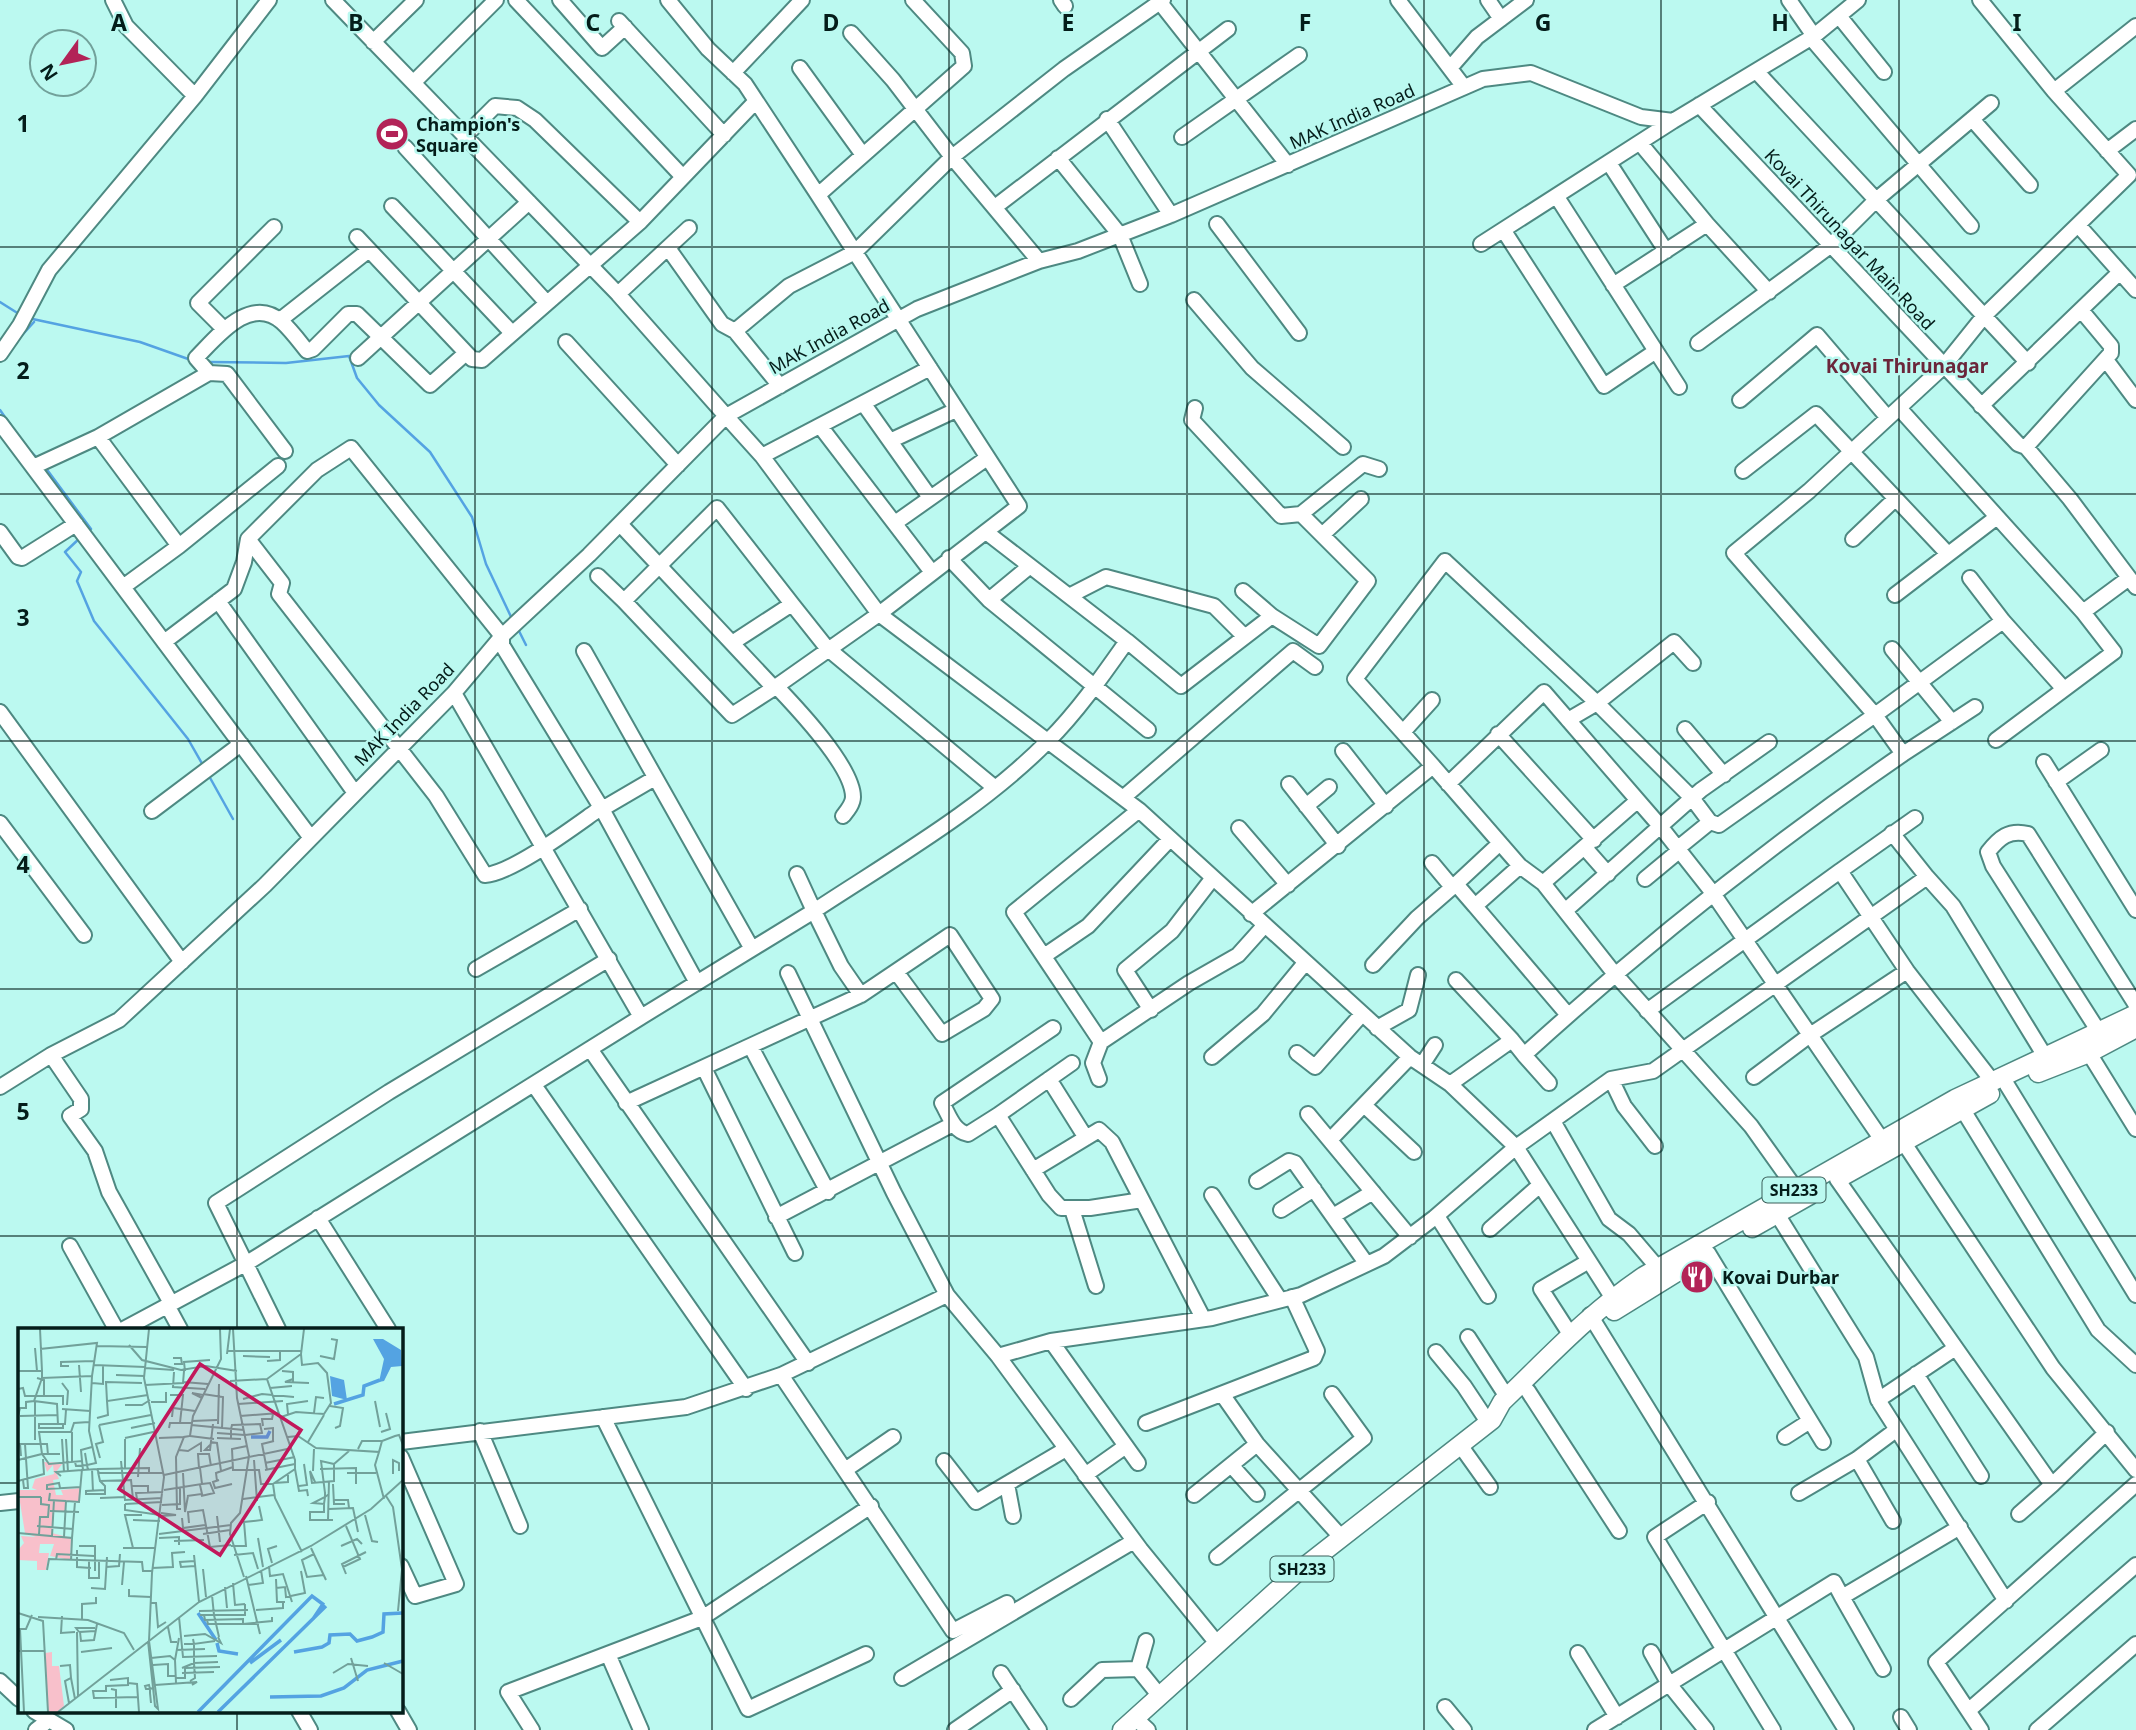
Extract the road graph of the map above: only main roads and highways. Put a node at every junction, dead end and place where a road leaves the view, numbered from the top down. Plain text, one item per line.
1 (2136, 1025) edge
2 (2000, 1084) junction
3 (1593, 1320) junction
4 (1490, 1421) junction
5 (1135, 1726) edge

1 - 2 main road
1 - 2 main road, SH233
2 - 3 main road
2 - 3 main road, SH233
3 - 4 main road
3 - 4 main road, SH233
4 - 5 main road, SH233

